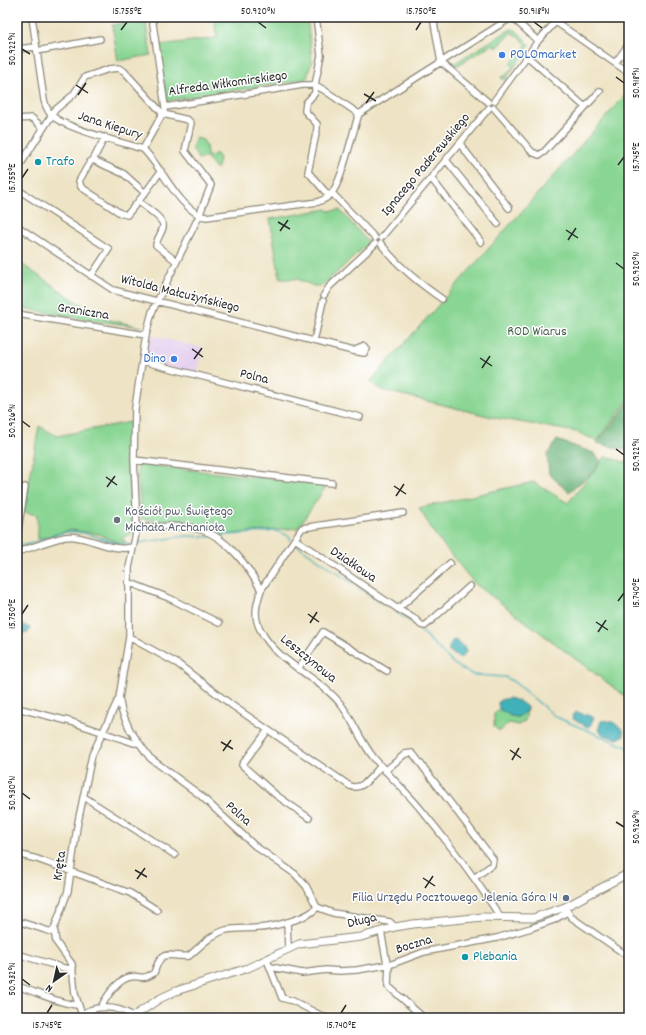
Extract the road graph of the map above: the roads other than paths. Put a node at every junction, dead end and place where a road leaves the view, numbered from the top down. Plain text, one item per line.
1 (32, 17) edge
2 (152, 17) edge
3 (316, 17) edge
4 (433, 17) edge
5 (512, 17) edge
6 (558, 20) edge
7 (100, 39) dead end
8 (538, 42) junction
9 (629, 44) edge
10 (17, 49) edge
11 (36, 49) junction
12 (528, 57) junction
13 (441, 62) junction
14 (615, 63) junction
15 (629, 73) edge
16 (315, 85) junction
17 (600, 91) dead end
18 (492, 105) junction
19 (164, 107) junction
20 (584, 107) junction
21 (163, 114) junction
22 (359, 114) junction
23 (52, 115) junction
24 (17, 119) edge
25 (43, 128) junction
26 (105, 137) junction
27 (460, 144) junction
28 (143, 149) junction
29 (93, 160) junction
30 (446, 160) junction
31 (17, 170) edge
32 (161, 171) junction
33 (431, 178) junction
34 (17, 189) edge
35 (145, 193) junction
36 (331, 195) junction
37 (139, 202) junction
38 (509, 208) dead end
39 (199, 216) junction
40 (498, 224) dead end
41 (17, 226) edge
42 (378, 241) junction
43 (481, 242) dead end
44 (176, 261) junction
45 (91, 276) junction
46 (442, 299) dead end
47 (157, 301) junction
48 (17, 314) edge
49 (146, 335) junction
50 (314, 341) junction
51 (353, 351) dead end
52 (142, 361) junction
53 (360, 417) dead end
54 (134, 460) junction
55 (332, 483) dead end
56 (25, 487) dead end
57 (403, 513) dead end
58 (138, 528) junction
59 (17, 536) edge
60 (293, 542) junction
61 (133, 547) junction
62 (17, 552) edge
63 (450, 563) dead end
64 (128, 582) junction
65 (470, 586) dead end
66 (261, 590) junction
67 (398, 609) junction
68 (219, 623) dead end
69 (130, 637) junction
70 (298, 669) junction
71 (387, 671) dead end
72 (119, 698) junction
73 (17, 708) edge
74 (268, 730) junction
75 (102, 732) junction
76 (138, 743) junction
77 (381, 766) junction
78 (386, 771) junction
79 (84, 797) junction
80 (309, 818) dead end
81 (17, 854) edge
82 (176, 855) dead end
83 (71, 871) junction
84 (629, 872) edge
85 (474, 878) junction
86 (317, 908) junction
87 (566, 909) junction
88 (157, 910) dead end
89 (500, 917) junction
90 (17, 921) edge
91 (287, 922) junction
92 (395, 927) junction
93 (381, 931) junction
94 (55, 933) junction
95 (288, 948) junction
96 (17, 954) edge
97 (629, 957) edge
98 (267, 960) junction
99 (388, 964) junction
100 (271, 967) junction
101 (73, 969) junction
102 (17, 986) edge
103 (77, 1005) junction
104 (101, 1007) junction
105 (80, 1016) edge
106 (132, 1017) edge
107 (326, 1018) edge
108 (424, 1018) edge

1 - 11 street
2 - 19 street, Alfreda Wiłkomirskiego
3 - 16 street
4 - 13 street
5 - 8 street
5 - 13 street
6 - 8 street, Ignacego Paderewskiego
6 - 14 street
7 - 11 street
8 - 12 street, Ignacego Paderewskiego
9 - 14 street
10 - 11 street
11 - 23 street
12 - 18 street, Ignacego Paderewskiego
12 - 20 street
13 - 18 street
13 - 22 street
14 - 15 street
16 - 19 street, Alfreda Wiłkomirskiego
16 - 22 street
16 - 36 street
17 - 20 street
18 - 20 street
18 - 27 street, Ignacego Paderewskiego
19 - 21 street
21 - 23 street
21 - 28 street, Alfreda Wiłkomirskiego
21 - 39 street
22 - 36 street
23 - 25 street
23 - 26 street, Jana Kiepury
24 - 25 street
25 - 31 street
26 - 28 street, Jana Kiepury
26 - 29 street
27 - 30 street, Ignacego Paderewskiego
27 - 38 street
28 - 32 street, Jana Kiepury
29 - 35 street
29 - 37 street
30 - 33 street, Ignacego Paderewskiego
30 - 40 street
32 - 35 street
32 - 39 street, Jana Kiepury
33 - 42 street, Ignacego Paderewskiego
33 - 43 street
34 - 45 street
35 - 37 street
36 - 39 street
36 - 42 street
37 - 44 street
39 - 44 street
41 - 45 street, Witolda Małcużyńskiego
42 - 46 street
42 - 50 street, Ignacego Paderewskiego
44 - 47 street
45 - 47 street, Witolda Małcużyńskiego
47 - 49 street, Polna
47 - 50 street, Witolda Małcużyńskiego
48 - 49 street, Graniczna
49 - 52 street, Polna
50 - 51 street, Witolda Małcużyńskiego
52 - 53 street, Polna
52 - 54 street, Polna
54 - 55 street
54 - 58 street, Polna
56 - 59 street
57 - 60 street, Działkowa
58 - 61 street, Polna
58 - 66 street
60 - 66 street, Działkowa
60 - 67 street, Działkowa
61 - 62 street
61 - 64 street, Polna
63 - 67 street
64 - 68 street
64 - 69 street, Polna
65 - 67 street, Działkowa
66 - 70 street, Leszczynowa
69 - 72 street, Polna
69 - 74 street
70 - 71 street
70 - 77 street, Leszczynowa
72 - 75 street, Kręta
72 - 76 street, Polna
73 - 75 street
74 - 77 street
74 - 80 street
75 - 76 street
75 - 79 street, Kręta
76 - 86 street, Polna
77 - 78 street, Leszczynowa
78 - 85 street, Leszczynowa
78 - 85 street
79 - 82 street
79 - 83 street, Kręta
81 - 83 street
83 - 88 street
83 - 94 street, Kręta
84 - 87 street, Długa
85 - 89 street, Leszczynowa
86 - 91 street
86 - 92 street
87 - 89 street, Długa
87 - 97 street
87 - 99 street, Boczna
89 - 92 street, Długa
90 - 94 street
91 - 95 street
91 - 104 street
92 - 93 street, Długa
93 - 95 street, Długa
93 - 99 street
94 - 101 street
95 - 98 street, Długa
96 - 101 street
98 - 100 street
98 - 106 street, Długa
99 - 100 street, Boczna
99 - 108 street
100 - 107 street
101 - 103 street
102 - 103 street
103 - 105 street
104 - 105 street
104 - 106 street

